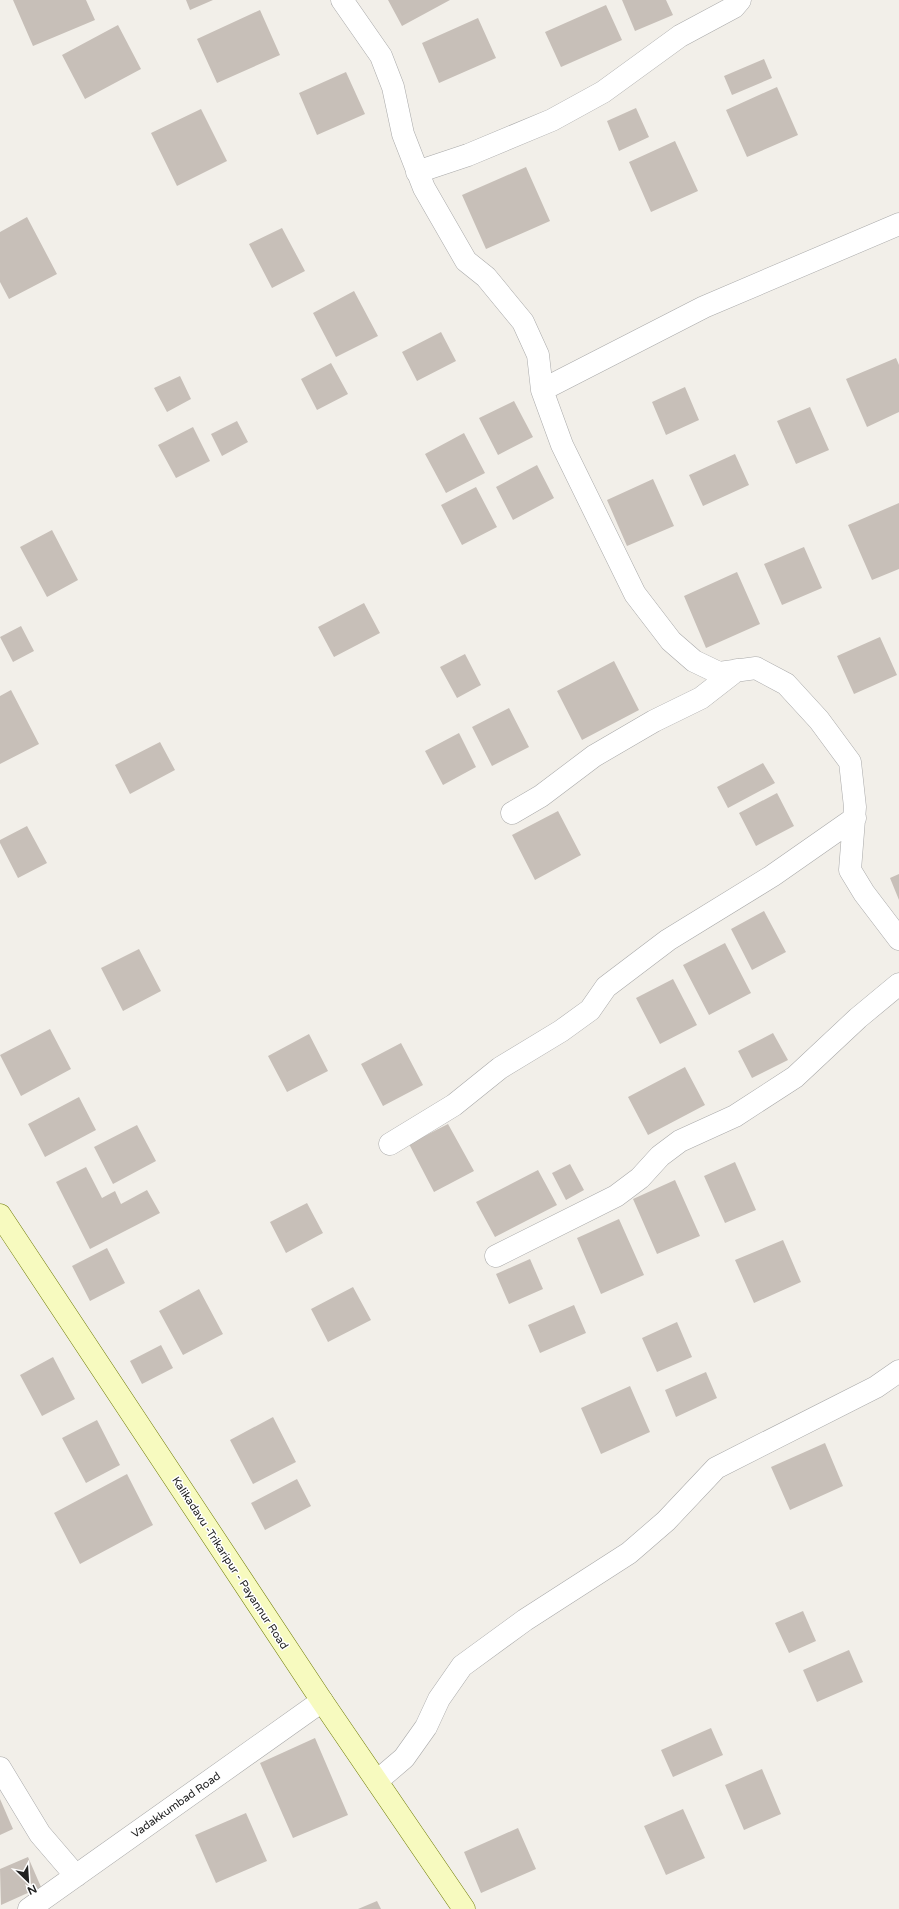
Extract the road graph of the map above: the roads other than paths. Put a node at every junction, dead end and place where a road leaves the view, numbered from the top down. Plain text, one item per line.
1 (342, 0) edge
2 (740, 0) edge
3 (418, 172) junction
4 (899, 224) edge
5 (542, 390) junction
6 (737, 670) junction
7 (512, 813) dead end
8 (855, 818) junction
9 (899, 939) edge
10 (899, 984) edge
11 (390, 1144) dead end
12 (0, 1215) edge
13 (496, 1256) dead end
14 (899, 1370) edge
15 (322, 1701) junction
16 (0, 1768) edge
17 (376, 1781) junction
18 (76, 1876) junction
19 (29, 1909) edge
20 (464, 1909) edge

1 - 3 street
2 - 3 street
3 - 5 street
4 - 5 street
5 - 6 street
6 - 7 street
6 - 8 street
8 - 9 street
8 - 11 street
10 - 13 street
12 - 15 main road, Kalikadavu -Trikaripur - Payannur Road
14 - 17 street
15 - 17 main road, Kalikadavu -Trikaripur - Payannur Road
15 - 18 street, Vadakkumbad Road
16 - 18 street
17 - 20 main road, Kalikadavu -Trikaripur - Payannur Road
18 - 19 street, Vadakkumbad Road

